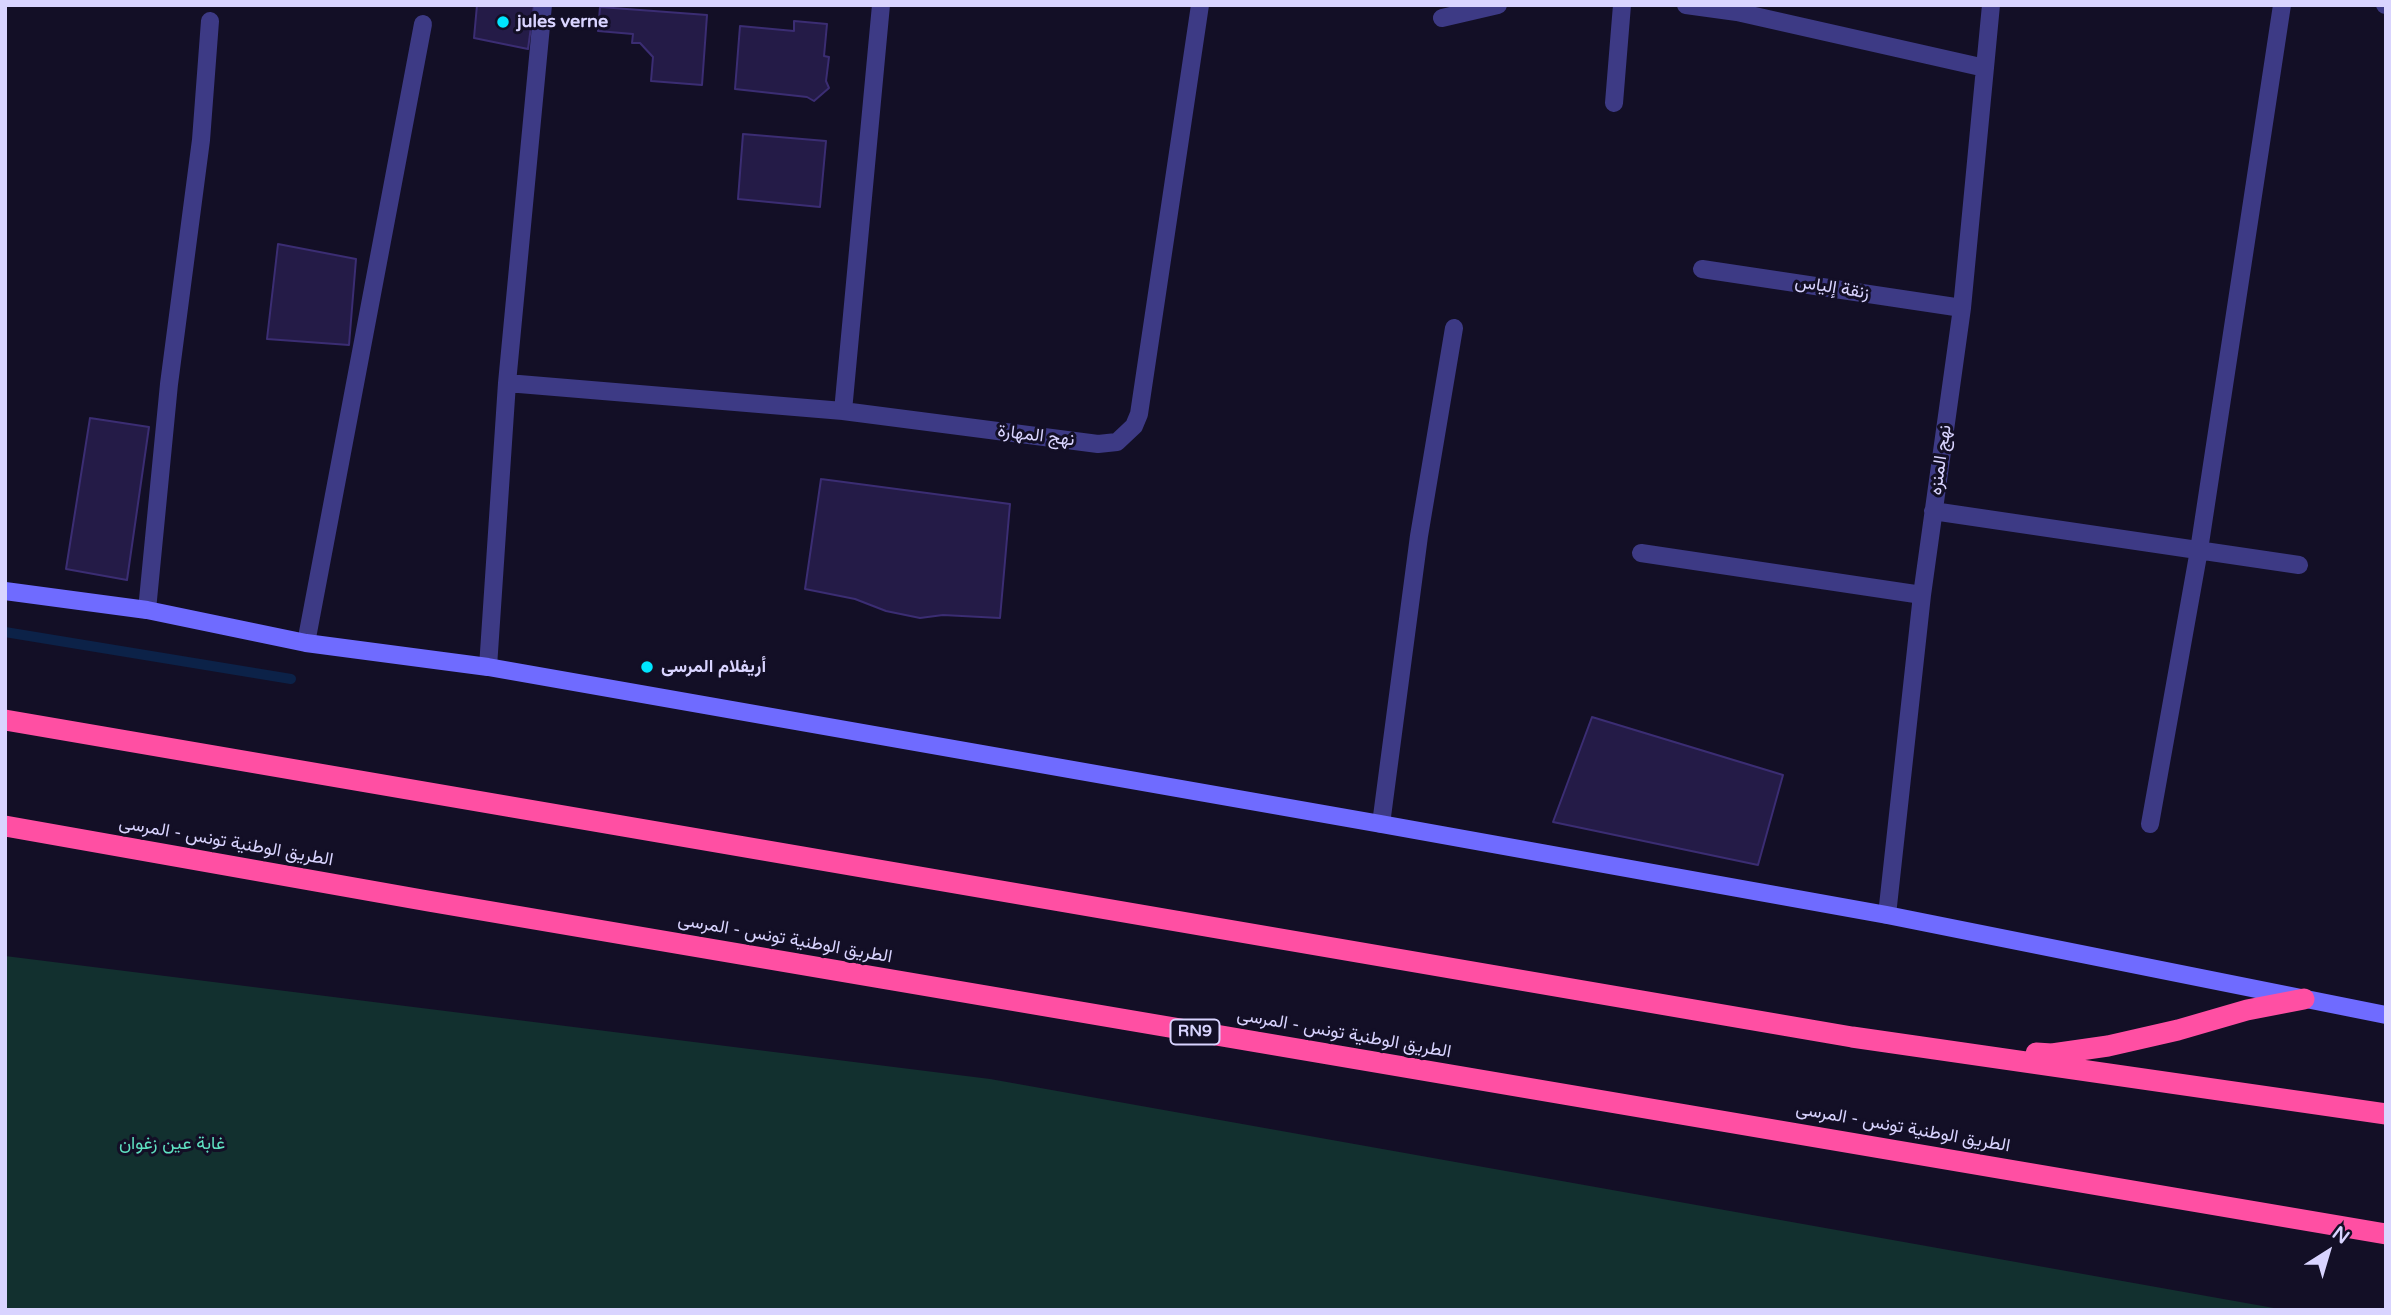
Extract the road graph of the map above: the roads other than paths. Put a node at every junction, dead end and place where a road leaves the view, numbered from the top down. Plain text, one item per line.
1 (543, 5) edge
2 (881, 5) edge
3 (1200, 5) edge
4 (1498, 5) edge
5 (1622, 5) edge
6 (1686, 5) edge
7 (1991, 5) edge
8 (2282, 5) edge
9 (1442, 18) dead end
10 (210, 22) dead end
11 (423, 24) dead end
12 (1984, 68) junction
13 (1614, 103) dead end
14 (1702, 269) dead end
15 (1962, 308) junction
16 (1454, 328) dead end
17 (507, 383) junction
18 (843, 411) junction
19 (1933, 511) junction
20 (2199, 550) junction
21 (1641, 554) dead end
22 (2299, 565) dead end
23 (5, 591) edge
24 (1922, 595) junction
25 (147, 610) junction
26 (306, 643) junction
27 (488, 667) junction
28 (5, 720) edge
29 (1381, 824) junction
30 (2150, 824) dead end
31 (5, 826) edge
32 (1887, 915) junction
33 (2304, 999) junction
34 (2386, 1015) edge
35 (1852, 1037) junction
36 (2386, 1114) edge
37 (2384, 1235) edge

1 - 17 street
2 - 18 street
3 - 18 street, نهج المهارة
4 - 9 street
5 - 13 street
6 - 12 street
7 - 12 street, نهج المنزه
8 - 20 street
10 - 25 street
11 - 26 street
12 - 15 street, نهج المنزه
14 - 15 street, زنقة إلياس
15 - 19 street, نهج المنزه
16 - 29 street
17 - 18 street, نهج المهارة
17 - 27 street
19 - 20 street
19 - 24 street, نهج المنزه
20 - 22 street
20 - 30 street
21 - 24 street
23 - 25 street
24 - 32 street, نهج المنزه
25 - 26 street
26 - 27 street
27 - 29 street
28 - 35 highway
29 - 32 street
31 - 37 highway, الطريق الوطنية تونس - المرسى / RN9
32 - 33 street
33 - 34 street
33 - 35 highway
35 - 36 highway

